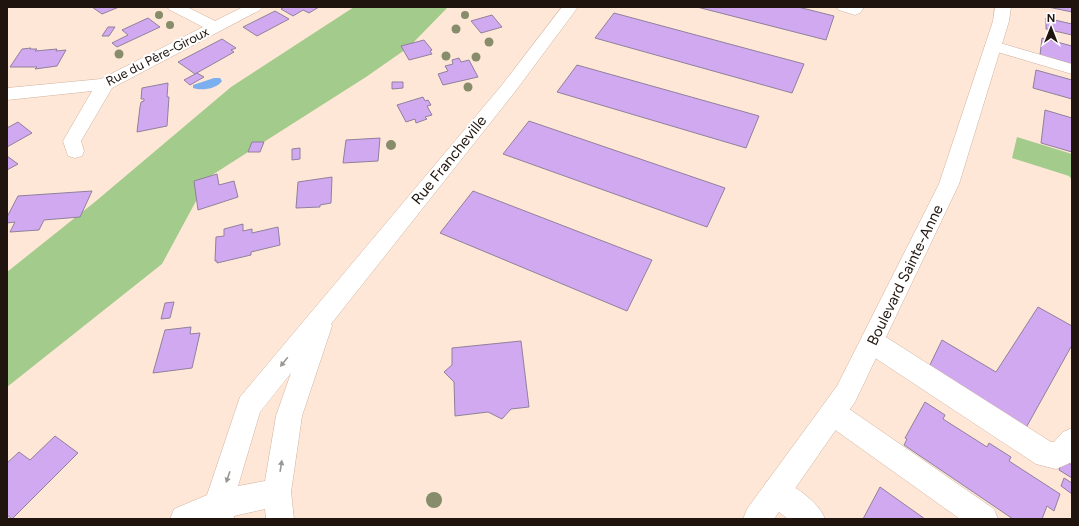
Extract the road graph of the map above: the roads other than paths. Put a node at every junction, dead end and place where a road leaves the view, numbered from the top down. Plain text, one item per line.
1 (175, 7) edge
2 (255, 7) edge
3 (570, 7) edge
4 (844, 7) edge
5 (856, 7) edge
6 (1003, 7) edge
7 (214, 27) junction
8 (993, 46) junction
9 (1072, 69) edge
10 (105, 84) junction
11 (7, 94) edge
12 (75, 151) dead end
13 (326, 310) junction
14 (872, 342) junction
15 (833, 413) junction
16 (1072, 441) edge
17 (776, 492) junction
18 (278, 506) edge
19 (219, 512) edge
20 (184, 519) edge
21 (757, 519) edge
22 (811, 519) edge
23 (984, 519) edge

1 - 7 street
2 - 7 street, Rue du Père-Giroux
3 - 13 street, Rue Francheville
4 - 5 street
6 - 8 street, Boulevard Sainte-Anne
7 - 10 street, Rue du Père-Giroux
8 - 9 street
8 - 14 street, Boulevard Sainte-Anne
10 - 11 street, Rue du Père-Giroux
10 - 12 street
18 -> 13 street, Rue Francheville
13 -> 19 street, Rue Francheville
14 - 15 street, Boulevard Sainte-Anne
14 - 16 street
15 - 17 street, Boulevard Sainte-Anne
15 - 23 street
17 - 21 street, Boulevard Sainte-Anne
17 - 22 street
18 - 19 street
19 - 20 street

